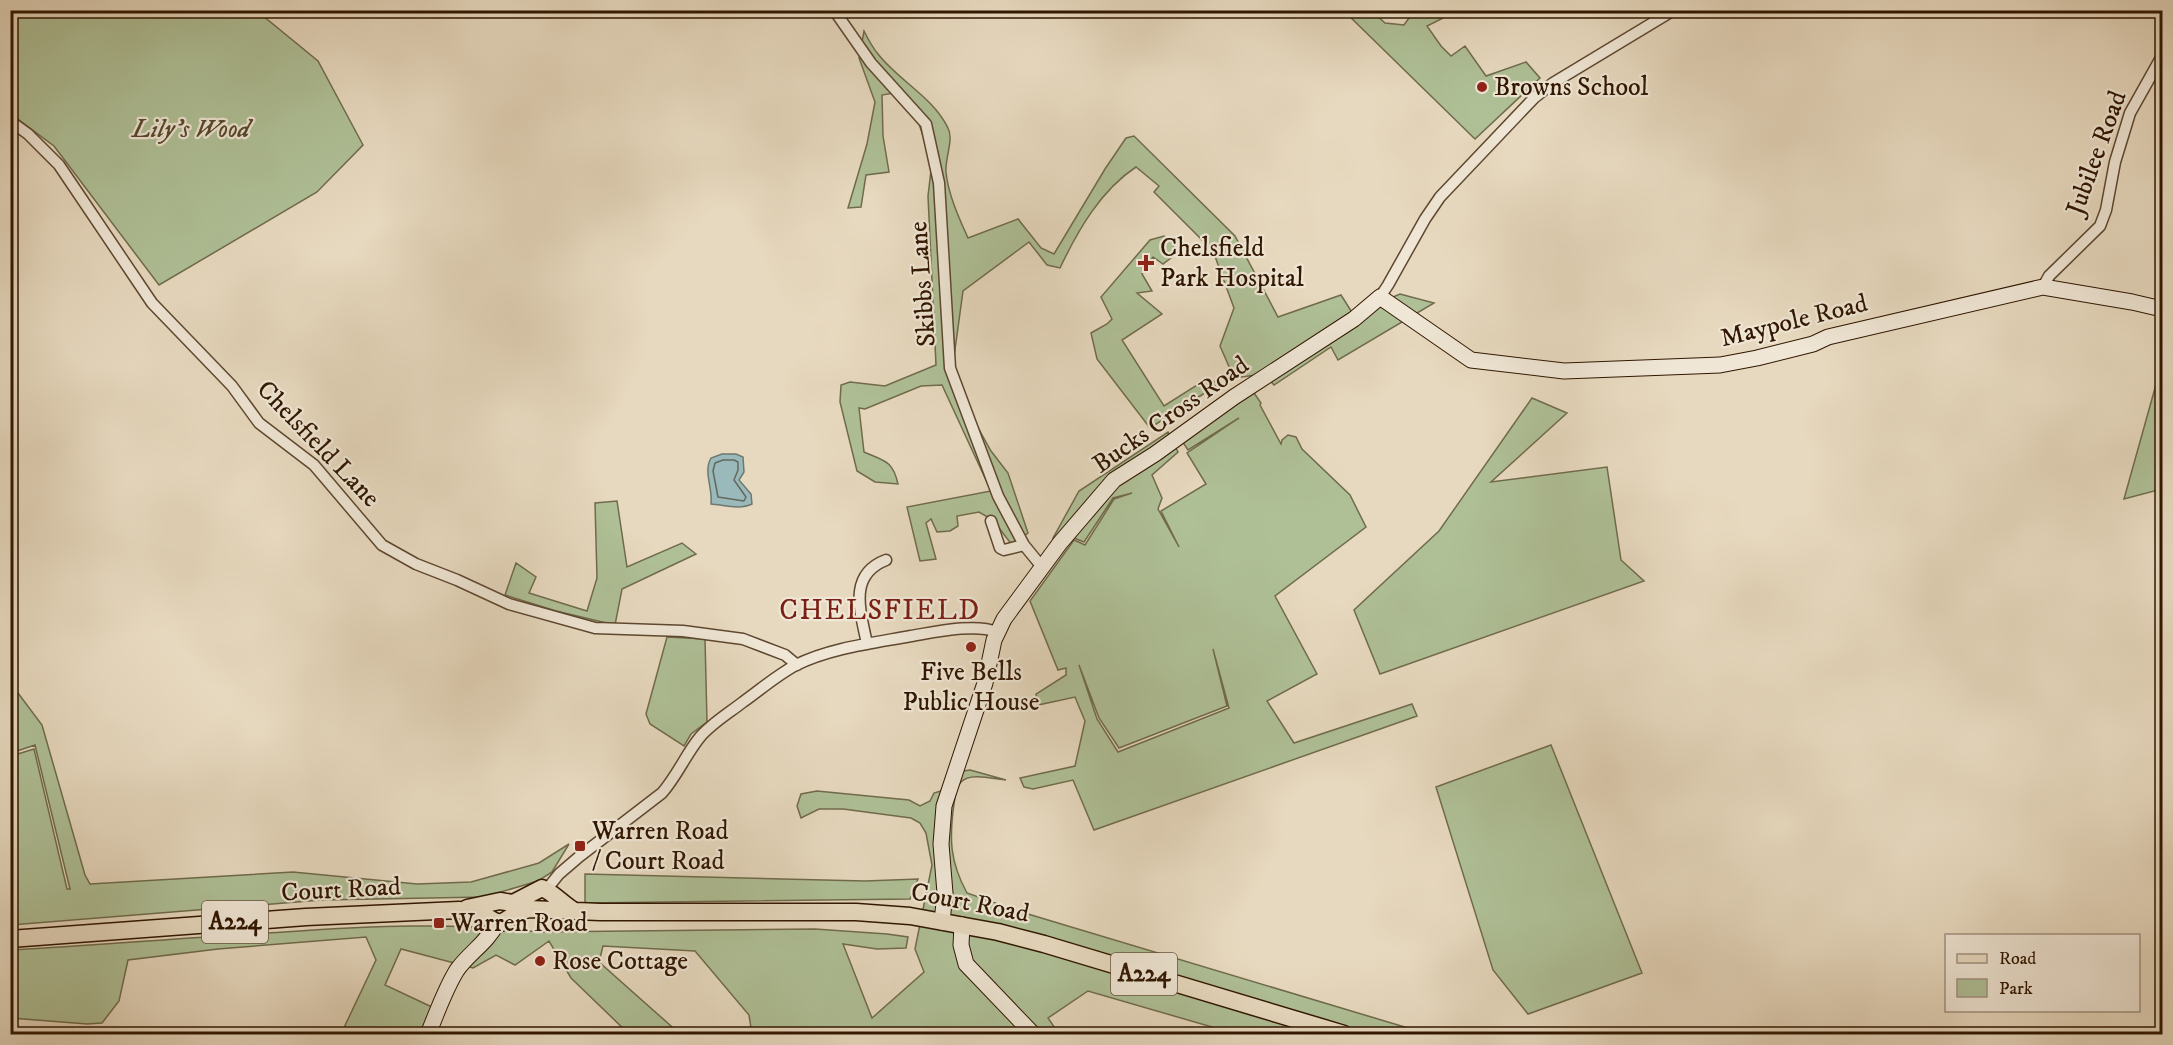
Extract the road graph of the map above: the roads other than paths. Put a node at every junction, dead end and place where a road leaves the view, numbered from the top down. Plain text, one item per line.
1 (834, 10) edge
2 (1674, 10) edge
3 (2163, 56) edge
4 (10, 121) edge
5 (2043, 287) junction
6 (1380, 297) junction
7 (2163, 309) edge
8 (991, 521) dead end
9 (1024, 546) junction
10 (886, 560) dead end
11 (1042, 567) junction
12 (997, 632) junction
13 (867, 644) junction
14 (797, 665) junction
15 (543, 891) junction
16 (541, 910) junction
17 (573, 910) junction
18 (499, 913) junction
19 (942, 922) junction
20 (962, 925) junction
21 (10, 939) edge
22 (428, 1035) edge
23 (1033, 1035) edge
24 (1344, 1035) edge

1 - 9 street, Skibbs Lane
2 - 6 street
3 - 5 street, Jubilee Road
4 - 14 street, Chelsfield Lane
5 - 6 street, Maypole Road
5 - 7 street, Maypole Road
6 - 11 street, Bucks Cross Road
8 - 9 street
9 - 11 street, Skibbs Lane
10 - 13 street
11 - 12 street, Bucks Cross Road
12 - 13 street
12 - 19 street
13 - 14 street
14 - 15 street
15 - 16 main road
15 - 17 main road
15 - 18 main road, Court Road / A224
16 - 17 main road, Court Road / A224
16 - 18 main road, Court Road / A224
17 - 19 main road, Court Road / A224
18 - 21 main road, Court Road / A224
18 - 22 street
19 - 20 main road, Court Road / A224
20 - 23 street
20 - 24 main road, Court Road / A224

